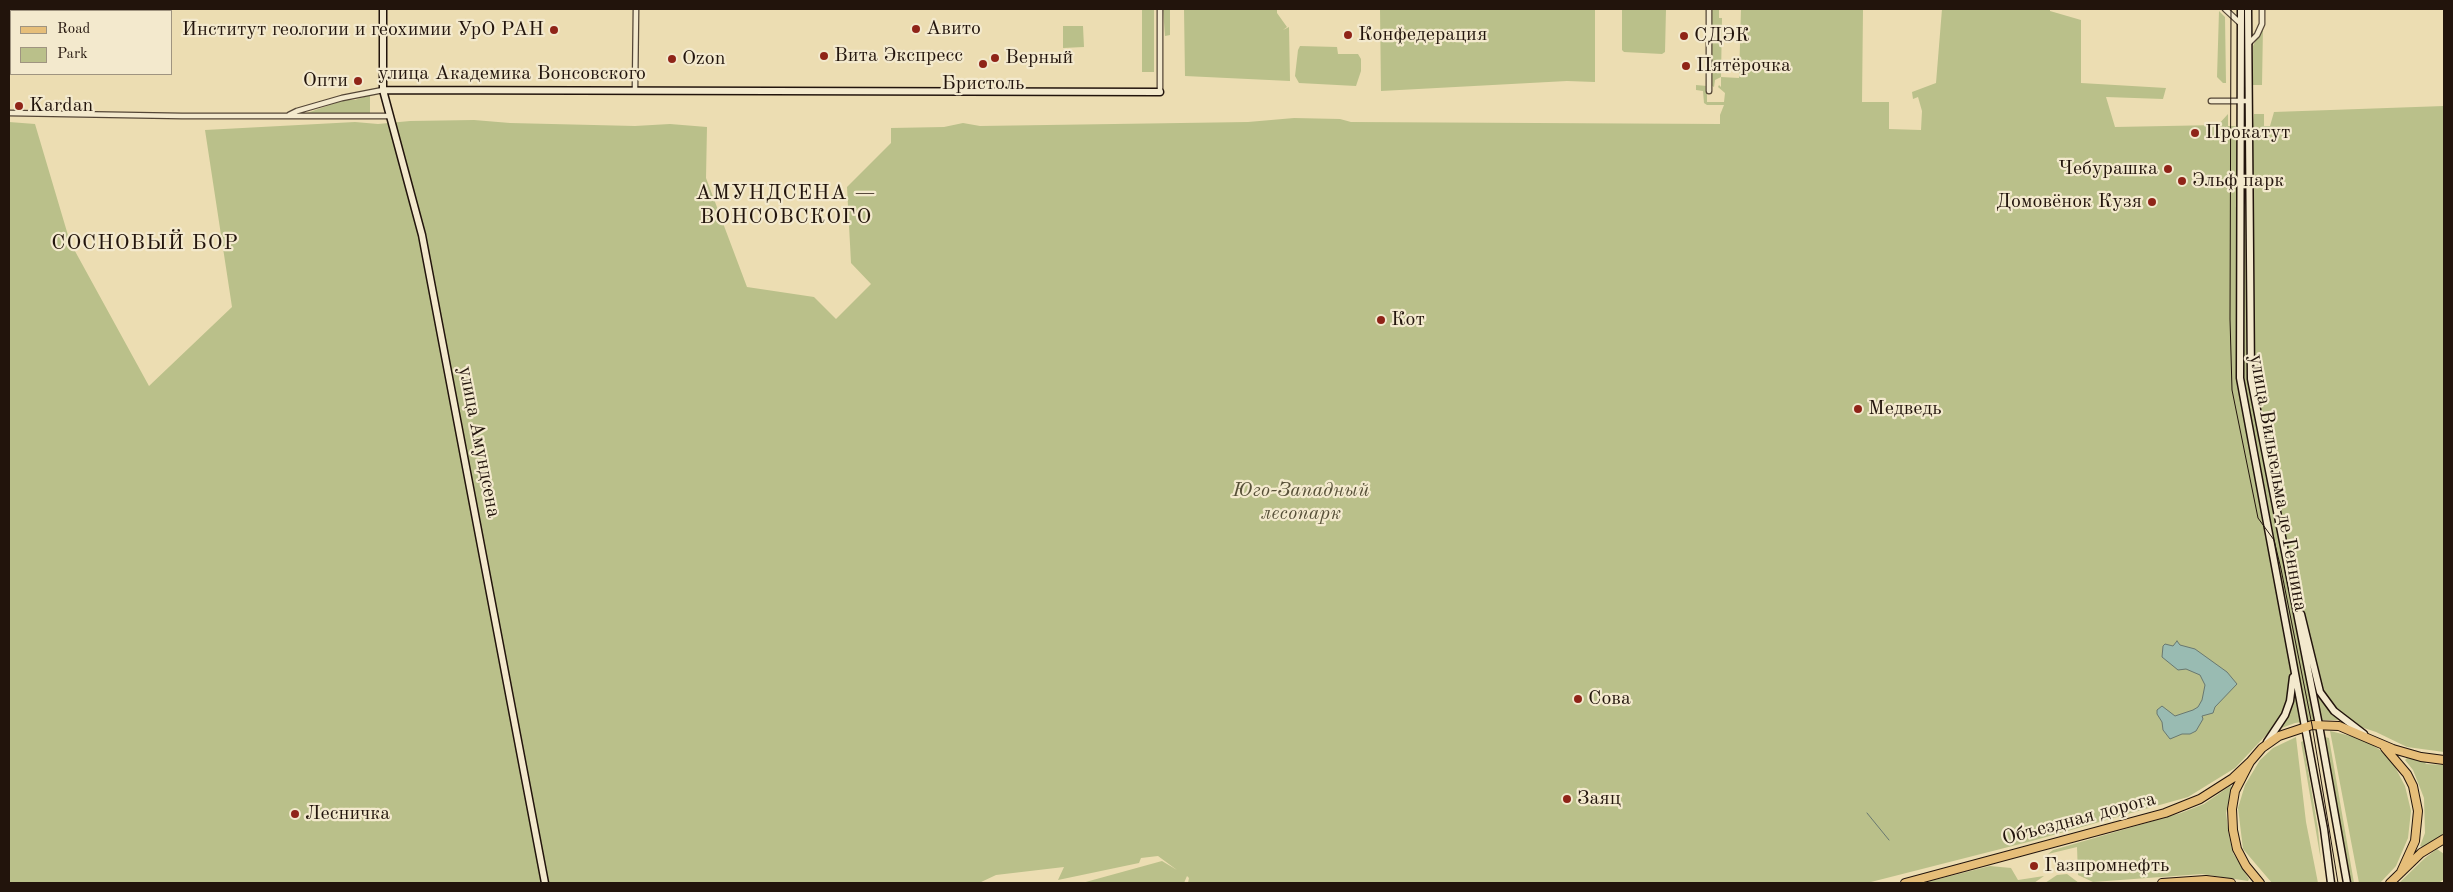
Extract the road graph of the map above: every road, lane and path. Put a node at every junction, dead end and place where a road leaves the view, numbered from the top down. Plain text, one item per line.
1 (382, 9) edge
2 (636, 9) edge
3 (1160, 9) edge
4 (1709, 9) edge
5 (2225, 9) edge
6 (2241, 9) edge
7 (2248, 9) edge
8 (2262, 9) edge
9 (2240, 23) junction
10 (2248, 44) junction
11 (635, 89) junction
12 (383, 90) junction
13 (1709, 91) dead end
14 (1160, 92) joint
15 (2211, 101) dead end
16 (2240, 101) junction
17 (2248, 101) junction
18 (9, 113) edge
19 (288, 116) junction
20 (390, 116) junction
21 (2289, 575) junction
22 (2292, 658) junction
23 (2319, 725) junction
24 (2306, 727) junction
25 (2370, 738) junction
26 (2380, 744) junction
27 (2262, 748) junction
28 (2444, 760) edge
29 (2250, 762) junction
30 (2444, 839) edge
31 (2401, 872) junction
32 (2392, 882) edge
33 (545, 883) edge
34 (1905, 883) edge
35 (2162, 883) edge
36 (2231, 883) edge
37 (2260, 883) edge
38 (2331, 883) edge
39 (2347, 883) edge

1 - 12 main road, улица Амундсена
2 - 11 street
3 - 14 street
4 - 13 street
5 - 9 street
6 - 9 main road, улица Вильгельма де Геннина
7 - 10 main road, улица Вильгельма де Геннина
8 - 10 street
9 - 16 main road, улица Вильгельма де Геннина
10 - 17 main road, улица Вильгельма де Геннина
11 - 12 main road, улица Академика Вонсовского
11 - 14 main road, улица Академика Вонсовского
12 - 19 street, улица Академика Вонсовского
12 - 20 main road, улица Амундсена
15 - 16 street
16 - 17 street
16 - 22 main road, улица Вильгельма де Геннина
17 - 21 main road, улица Вильгельма де Геннина
18 - 19 street, улица Академика Вонсовского
19 - 20 street, улица Академика Вонсовского
20 - 33 main road, улица Амундсена
21 - 23 main road, улица Вильгельма де Геннина
21 - 25 main road
22 - 24 main road, улица Вильгельма де Геннина
22 - 27 main road
23 - 24 main road
23 - 25 main road
23 - 39 main road, улица Вильгельма де Геннина
24 - 27 main road
24 - 38 main road, улица Вильгельма де Геннина
25 - 26 main road
26 - 28 main road
26 - 31 main road
27 - 29 main road
29 - 34 main road, Объездная дорога
29 - 37 main road
30 - 31 main road
31 - 32 main road
35 - 36 main road

